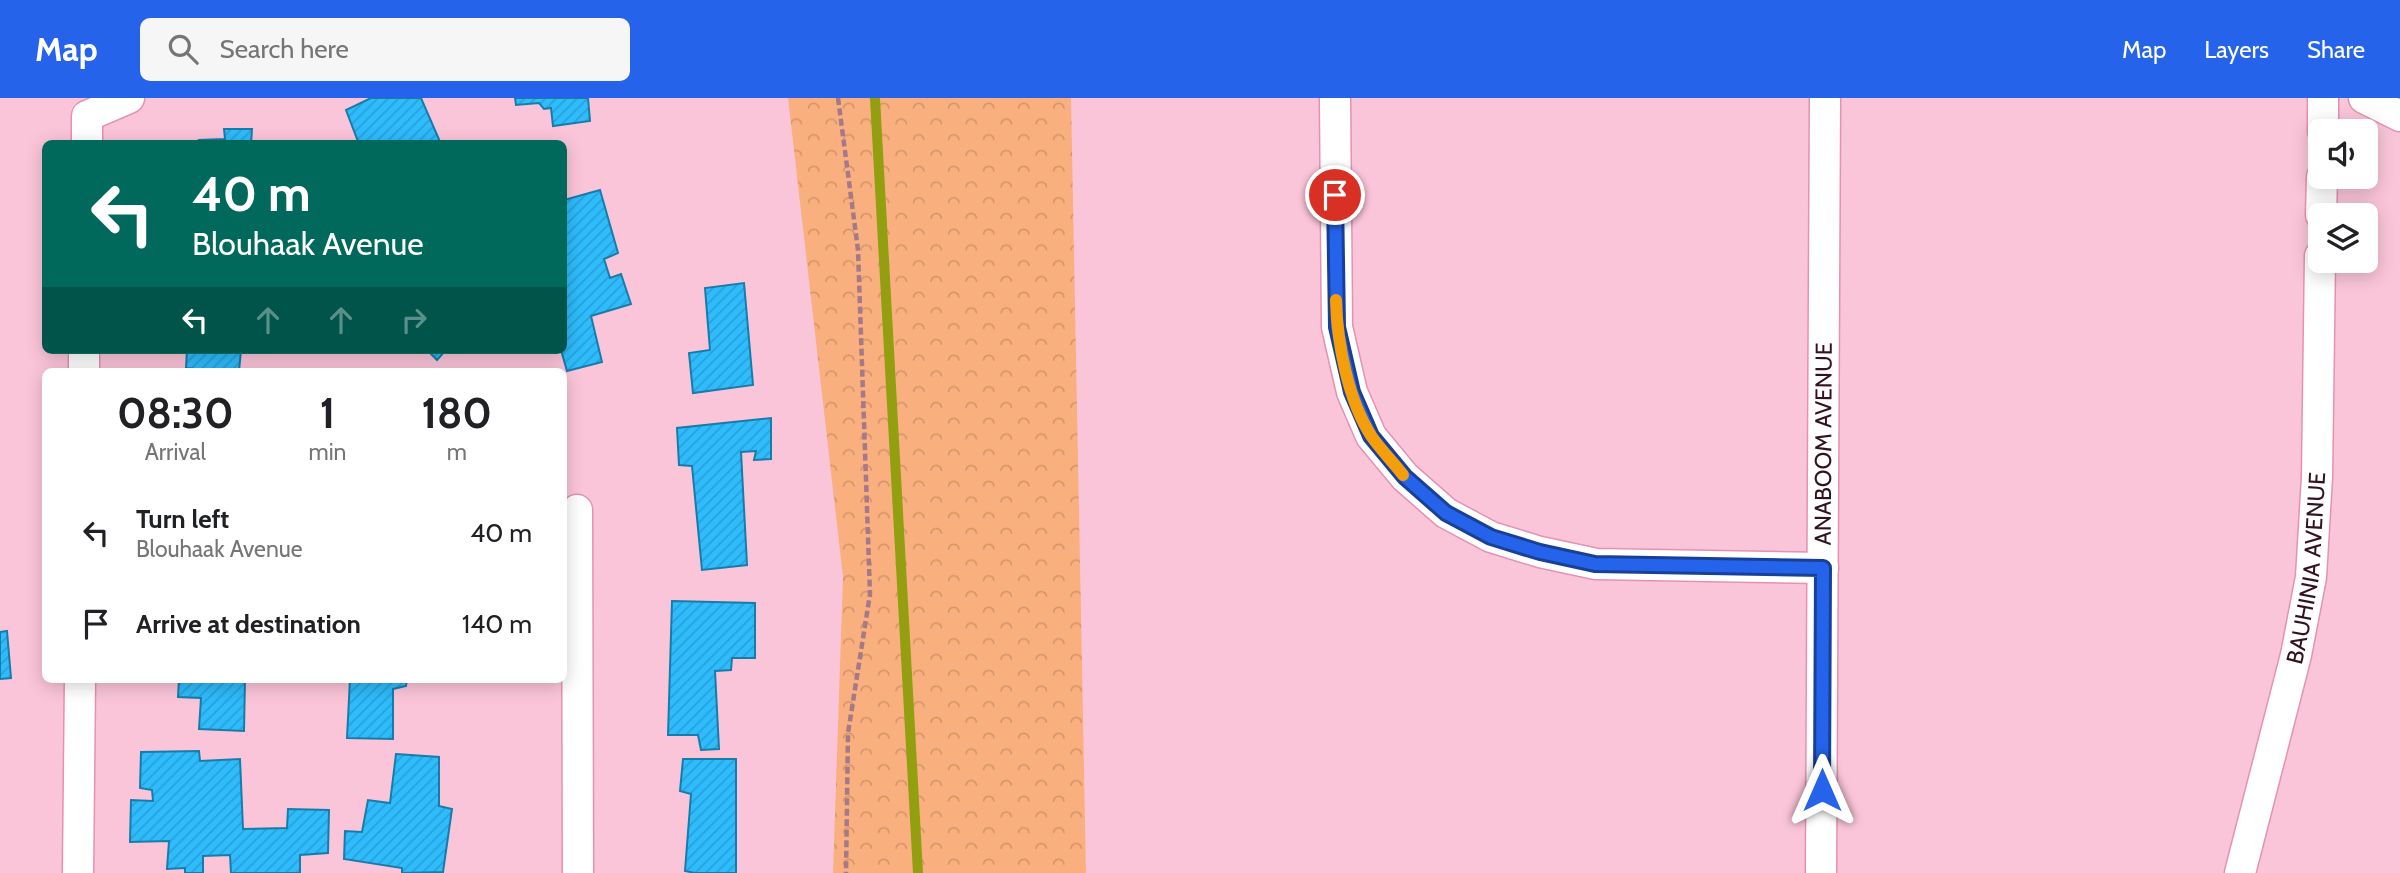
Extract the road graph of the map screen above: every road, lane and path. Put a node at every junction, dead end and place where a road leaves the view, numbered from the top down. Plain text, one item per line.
1 (129, 98) edge
2 (838, 98) edge
3 (1335, 98) edge
4 (1825, 98) edge
5 (2323, 98) edge
6 (2364, 98) edge
7 (2400, 116) edge
8 (87, 119) edge
9 (2323, 119) edge
10 (2320, 273) edge
11 (577, 510) dead end
12 (1823, 568) junction
13 (80, 683) edge
14 (78, 873) edge
15 (578, 873) edge
16 (846, 873) edge
17 (1821, 873) edge
18 (2241, 873) edge

1 - 8 street
2 - 16 path
3 - 12 street
4 - 12 street, ANABOOM AVENUE
5 - 9 street
6 - 7 street
10 - 18 street, BAUHINIA AVENUE
11 - 15 street
12 - 17 street, ANABOOM AVENUE
13 - 14 street

